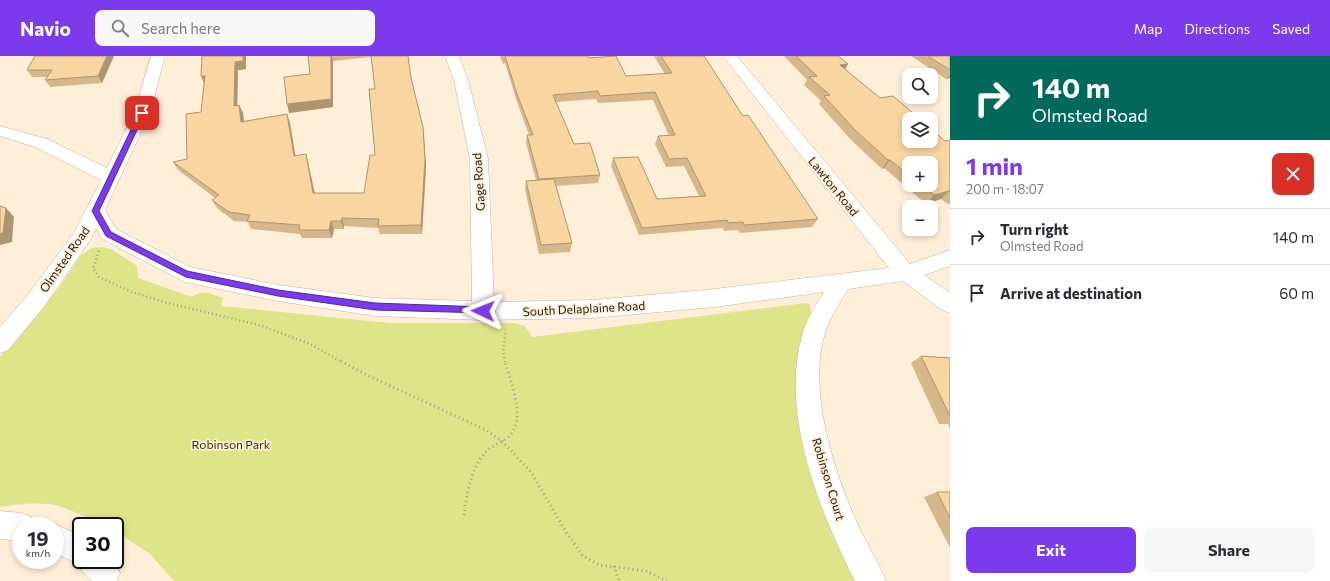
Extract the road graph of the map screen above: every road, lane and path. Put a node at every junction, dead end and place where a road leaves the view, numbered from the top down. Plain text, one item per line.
1 (158, 56) edge
2 (452, 56) edge
3 (730, 56) edge
4 (0, 131) edge
5 (112, 178) junction
6 (96, 211) junction
7 (102, 247) dead end
8 (950, 258) edge
9 (906, 273) junction
10 (841, 282) junction
11 (950, 304) edge
12 (483, 311) junction
13 (509, 311) junction
14 (0, 343) edge
15 (502, 440) junction
16 (464, 515) dead end
17 (0, 525) edge
18 (12, 526) edge
19 (614, 566) junction
20 (619, 581) edge
21 (668, 581) edge
22 (871, 581) edge

1 - 5 street, Olmsted Road
2 - 12 street, Gage Road
3 - 9 street, Lawton Road
4 - 5 street
5 - 6 street, Olmsted Road
6 - 12 street, South Delaplaine Road
6 - 14 street, Olmsted Road
7 - 15 path
8 - 9 street, South Delaplaine Road
9 - 10 street, South Delaplaine Road
9 - 11 street, Lawton Road
10 - 13 street, South Delaplaine Road
10 - 22 street, Robinson Court
12 - 13 street, South Delaplaine Road
13 - 15 path
15 - 16 path
15 - 19 path
17 - 18 street
19 - 20 path
19 - 21 path

